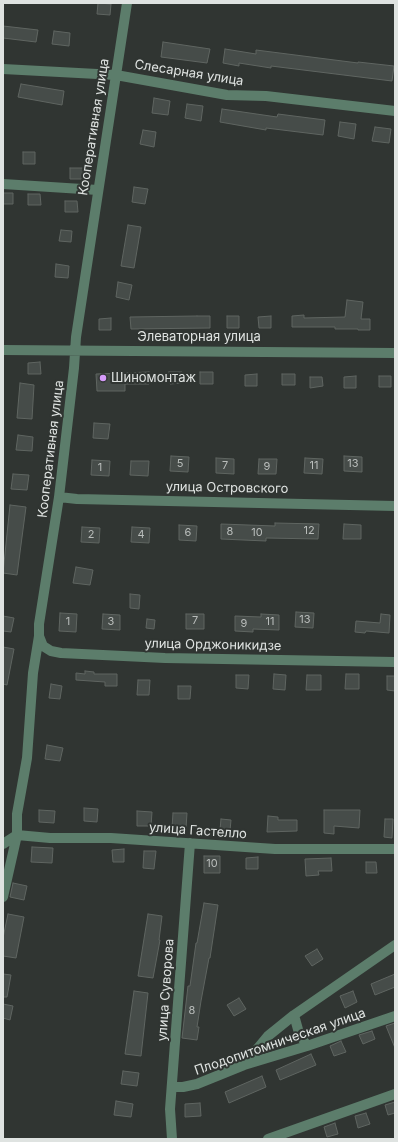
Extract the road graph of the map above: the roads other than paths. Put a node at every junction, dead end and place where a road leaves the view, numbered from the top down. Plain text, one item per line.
1 (127, 3) edge
2 (3, 69) edge
3 (116, 75) junction
4 (395, 111) edge
5 (3, 184) edge
6 (98, 190) junction
7 (3, 350) edge
8 (74, 350) junction
9 (395, 353) edge
10 (59, 497) junction
11 (395, 506) edge
12 (39, 636) junction
13 (395, 662) edge
14 (17, 835) junction
15 (190, 843) junction
16 (3, 844) edge
17 (395, 849) edge
18 (3, 897) edge
19 (395, 945) edge
20 (294, 1015) junction
21 (395, 1016) edge
22 (307, 1046) junction
23 (244, 1065) junction
24 (172, 1087) junction
25 (395, 1094) edge
26 (172, 1139) edge
27 (268, 1139) edge

1 - 3 street, Кооперативная улица
2 - 3 street, Слесарная улица
3 - 4 street, Слесарная улица
3 - 6 street, Кооперативная улица
5 - 6 street
6 - 8 street, Кооперативная улица
7 - 8 street, Элеваторная улица
8 - 9 street, Элеваторная улица
8 - 10 street, Кооперативная улица
10 - 11 street, улица Островского
10 - 12 street, Кооперативная улица
12 - 13 street, улица Орджоникидзе
12 - 14 street, Кооперативная улица
14 - 15 street, улица Гастелло
14 - 16 street
14 - 18 street, Кооперативная улица
15 - 17 street, улица Гастелло
15 - 24 street, улица Суворова
19 - 20 street
20 - 22 street
20 - 23 street
21 - 22 street, Плодопитомническая улица
22 - 23 street, Плодопитомническая улица
23 - 24 street, Плодопитомническая улица
24 - 26 street, улица Суворова
25 - 27 street

